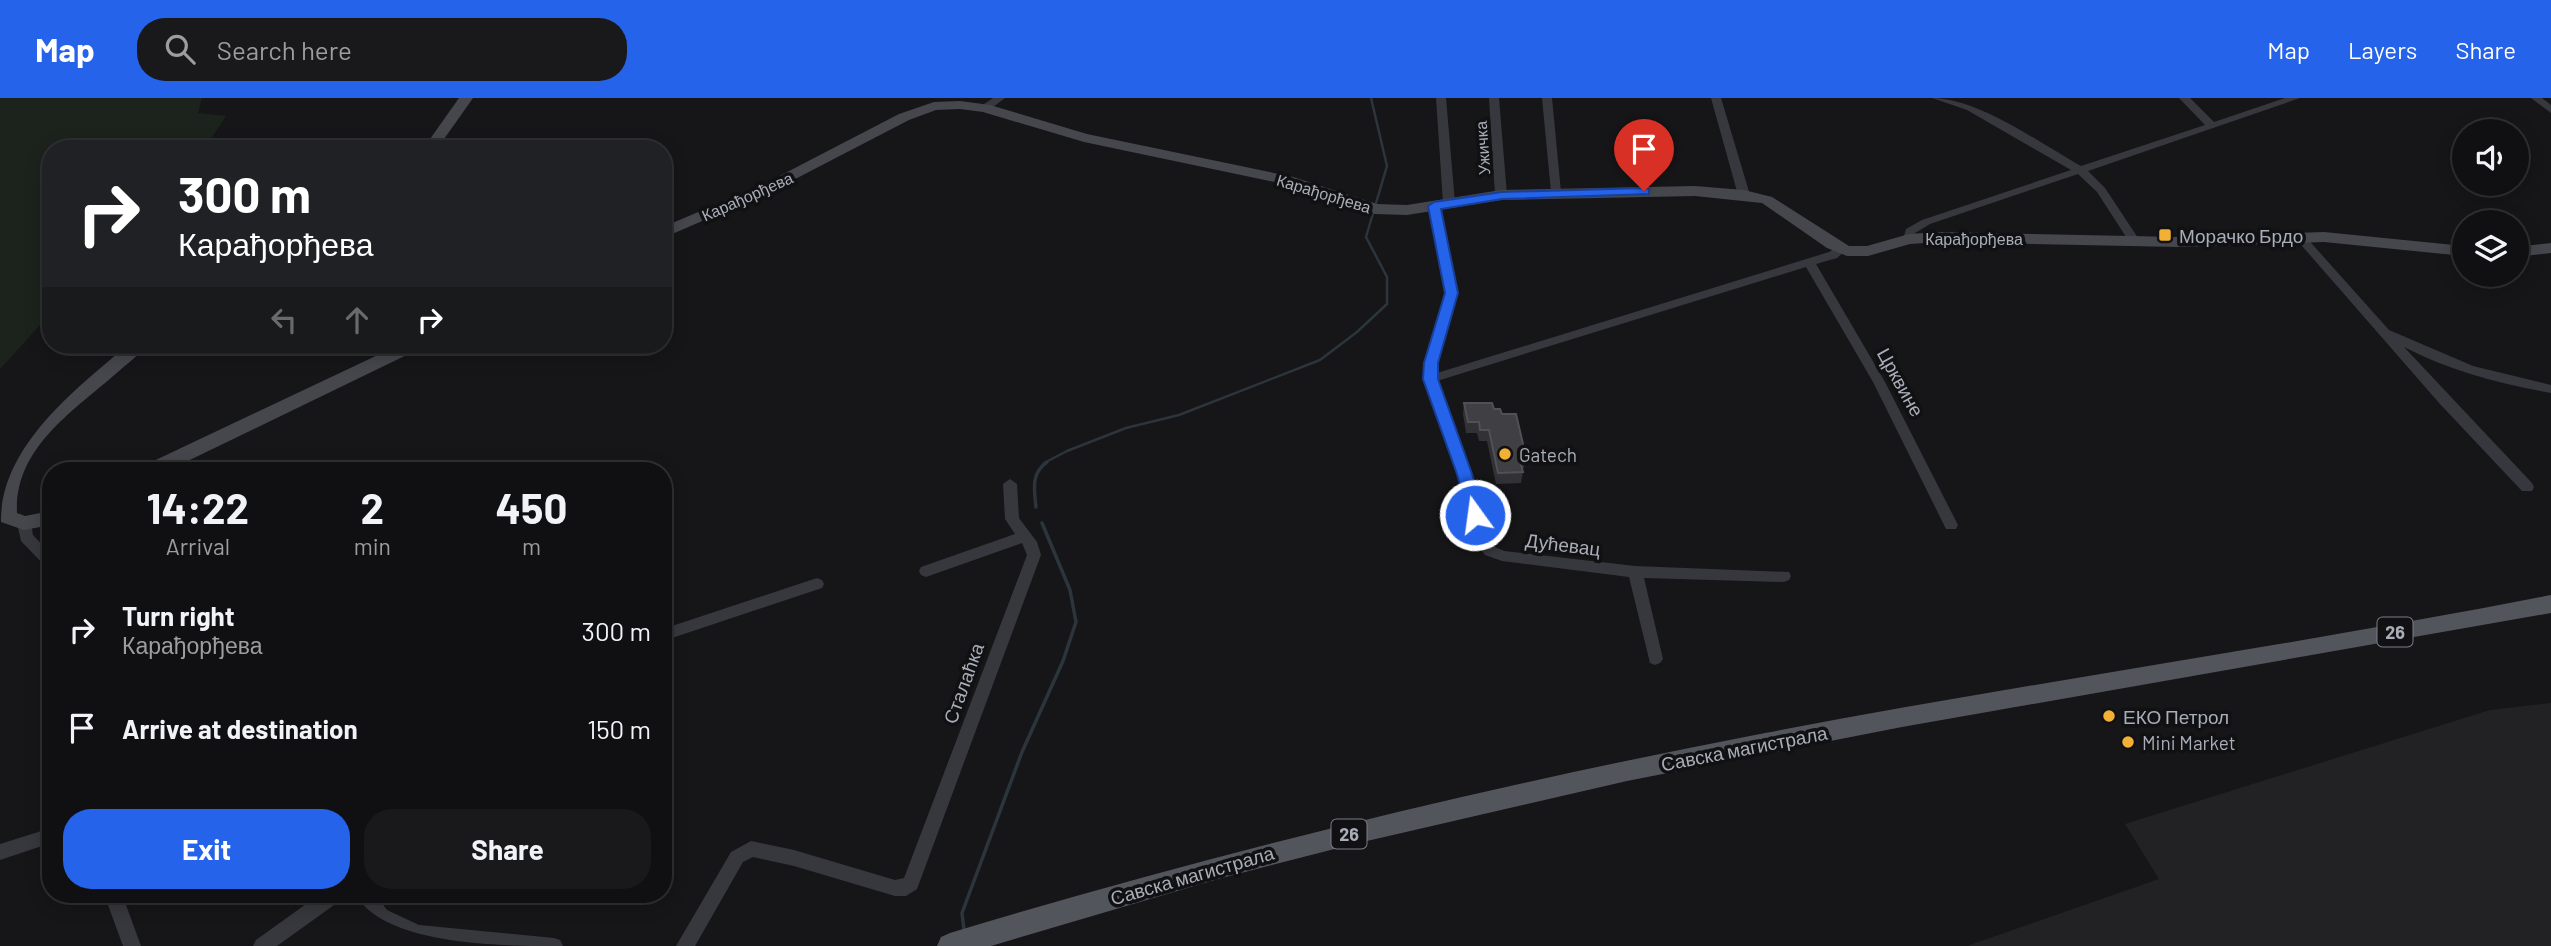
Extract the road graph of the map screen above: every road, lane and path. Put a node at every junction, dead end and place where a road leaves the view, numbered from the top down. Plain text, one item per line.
1 (466, 98) edge
2 (1000, 98) edge
3 (1441, 98) edge
4 (1494, 98) edge
5 (1547, 98) edge
6 (1716, 98) edge
7 (1937, 98) edge
8 (2184, 98) edge
9 (2295, 98) edge
10 (2536, 98) edge
11 (985, 108) junction
12 (2551, 110) edge
13 (2212, 126) junction
14 (436, 140) edge
15 (2080, 170) junction
16 (1556, 192) junction
17 (1502, 195) junction
18 (1744, 195) junction
19 (1442, 205) junction
20 (672, 229) edge
21 (2300, 237) junction
22 (1909, 239) junction
23 (2134, 241) junction
24 (2551, 247) edge
25 (1841, 249) junction
26 (2452, 250) edge
27 (2529, 250) edge
28 (1808, 261) junction
29 (2383, 330) junction
30 (128, 354) edge
31 (394, 354) edge
32 (1430, 379) junction
33 (2551, 389) edge
34 (169, 462) edge
35 (1010, 484) dead end
36 (2527, 487) dead end
37 (42, 519) edge
38 (11, 522) edge
39 (1951, 525) dead end
40 (1023, 537) junction
41 (42, 554) edge
42 (926, 571) dead end
43 (1635, 572) junction
44 (1784, 576) dead end
45 (817, 584) dead end
46 (2551, 604) edge
47 (672, 632) edge
48 (1655, 659) dead end
49 (42, 838) edge
50 (0, 852) edge
51 (116, 903) edge
52 (322, 903) edge
53 (371, 903) edge
54 (132, 946) edge
55 (262, 946) edge
56 (554, 946) edge
57 (685, 946) edge
58 (950, 946) edge

1 - 14 street
2 - 11 street
3 - 19 street
4 - 17 street, Ужичка
5 - 16 street
6 - 18 street
7 - 15 street
8 - 13 street
9 - 13 street
10 - 12 street
11 - 19 street, Карађорђева
11 - 20 street, Карађорђева
13 - 15 street
15 - 22 street
15 - 23 street
16 - 17 street, Карађорђева
16 - 18 street, Карађорђева
17 - 19 street, Карађорђева
18 - 25 street, Карађорђева
19 - 32 street
21 - 23 street, Карађорђева
21 - 26 street, Карађорђева
21 - 29 street
22 - 23 street, Карађорђева
22 - 25 street, Карађорђева
24 - 27 street
25 - 28 street
28 - 32 street
28 - 39 street, Црквине
29 - 33 street
29 - 36 street
30 - 38 street
31 - 34 street
32 - 43 street, Дућевац
35 - 40 street, Сталаћка
37 - 38 street
38 - 41 street
40 - 42 street
40 - 57 street, Сталаћка
43 - 44 street, Дућевац
43 - 48 street
45 - 47 street
46 - 58 main road, Савска магистрала / 26
49 - 50 street
51 - 54 street
52 - 55 street
53 - 56 street

